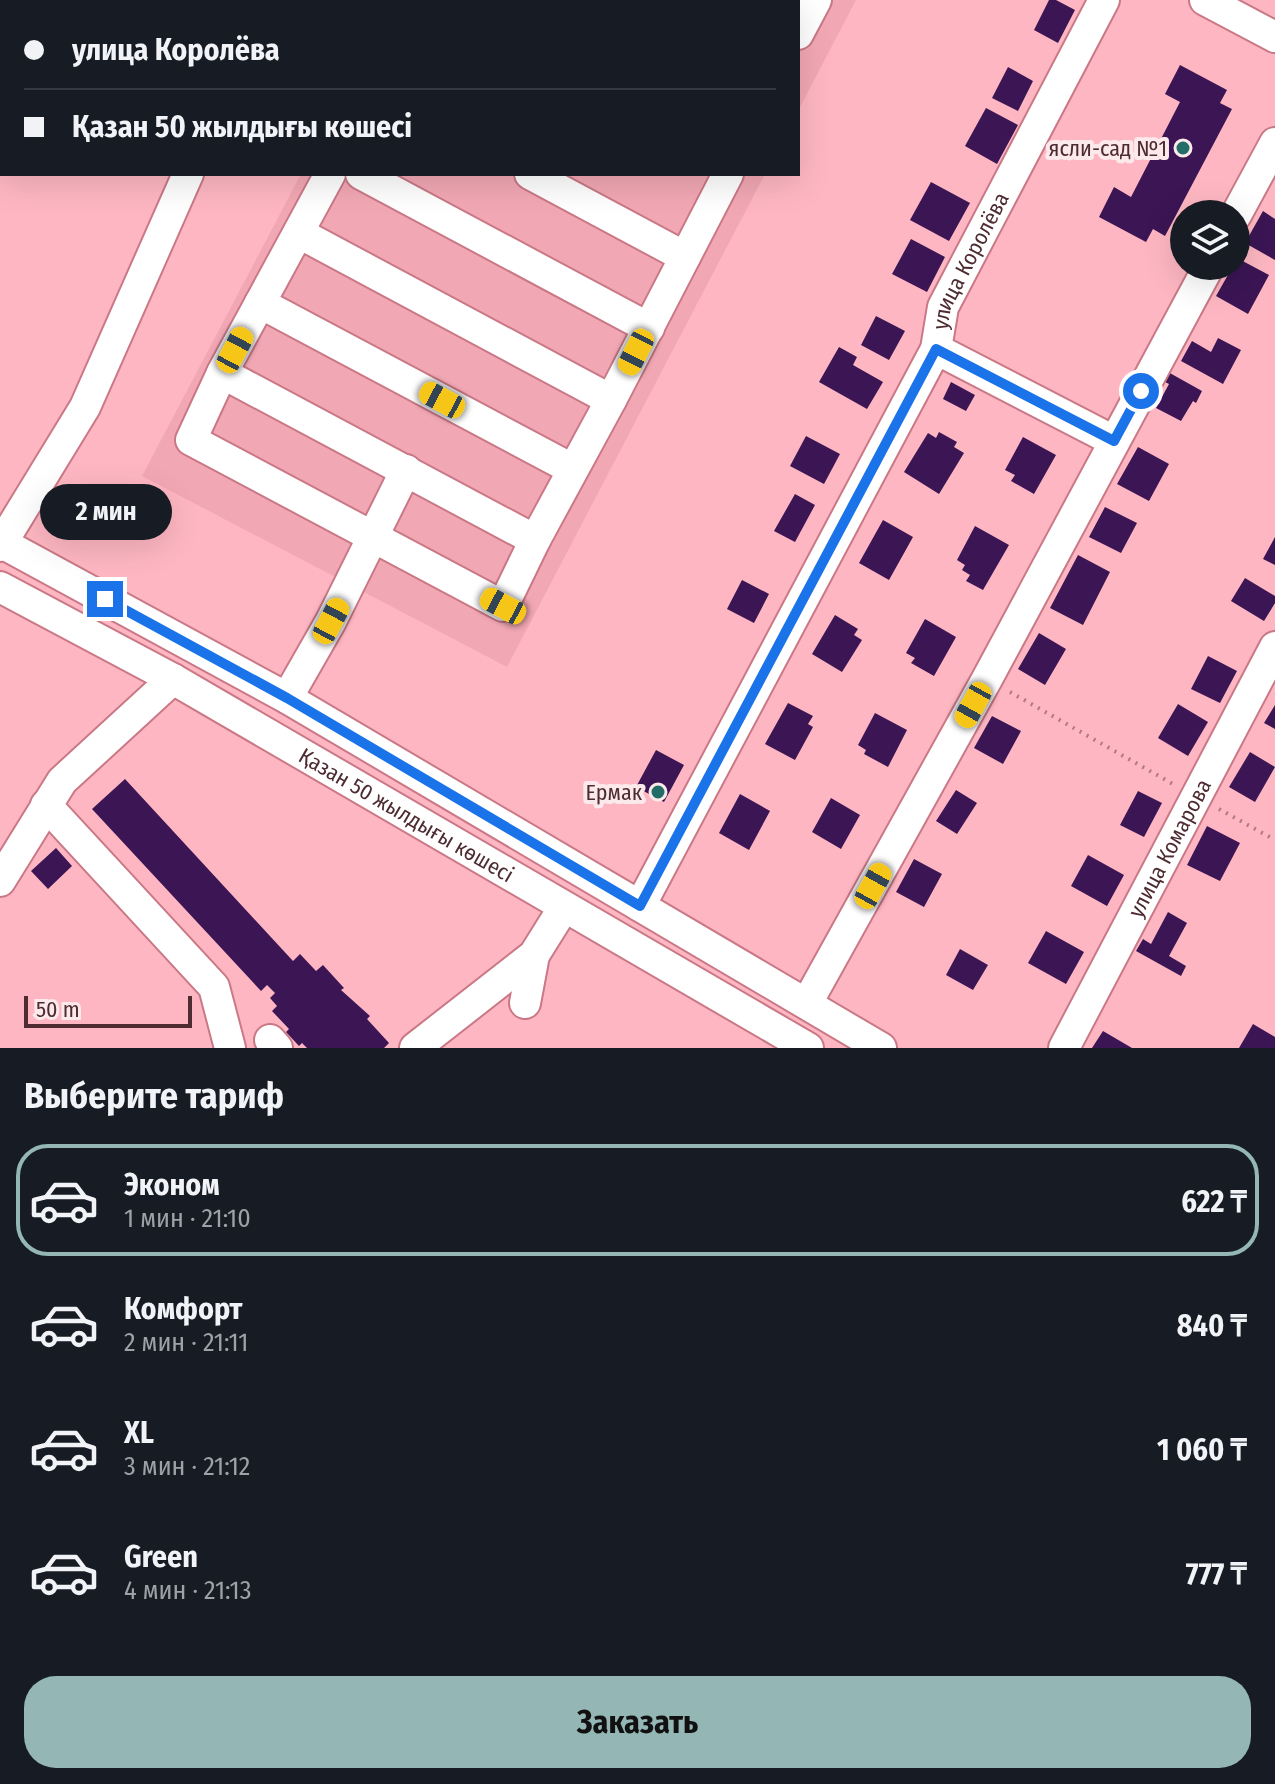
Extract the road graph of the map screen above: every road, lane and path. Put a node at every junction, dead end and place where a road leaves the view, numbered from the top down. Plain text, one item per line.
1 (816, 0) edge
2 (1104, 0) edge
3 (1205, 0) edge
4 (800, 30) edge
5 (1275, 37) edge
6 (1275, 143) edge
7 (187, 176) edge
8 (329, 176) edge
9 (365, 176) edge
10 (534, 176) edge
11 (721, 176) edge
12 (1244, 200) edge
13 (299, 233) junction
14 (685, 257) junction
15 (1201, 280) edge
16 (260, 303) junction
17 (649, 328) junction
18 (936, 349) junction
19 (222, 373) junction
20 (611, 400) junction
21 (1114, 441) junction
22 (572, 469) junction
23 (406, 470) junction
24 (374, 538) junction
25 (535, 540) junction
26 (1, 544) edge
27 (0, 587) edge
28 (1275, 647) edge
29 (173, 679) junction
30 (987, 679) junction
31 (287, 698) junction
32 (1195, 796) junction
33 (46, 805) junction
34 (1275, 840) edge
35 (0, 881) edge
36 (640, 906) junction
37 (564, 907) junction
38 (534, 955) junction
39 (525, 1003) dead end
40 (807, 1003) junction
41 (230, 1048) edge
42 (415, 1048) edge
43 (808, 1048) edge
44 (881, 1048) edge
45 (1064, 1048) edge

1 - 4 street
2 - 18 street, улица Королёва
3 - 5 street
6 - 12 street
7 - 26 street
8 - 13 street
9 - 17 street
10 - 14 street
11 - 14 street
13 - 16 street
13 - 20 street
14 - 17 street
15 - 21 street
16 - 19 street
16 - 22 street
17 - 20 street
18 - 21 street
18 - 36 street, улица Королёва
19 - 23 street
19 - 24 street
20 - 22 street
21 - 30 street
22 - 25 street
23 - 24 street
23 - 25 street
24 - 25 street
24 - 31 street
26 - 31 street, Қазан 50 жылдығы көшесі
27 - 29 street, Қазан 50 жылдығы көшесі
28 - 32 street, улица Комарова
29 - 33 street
29 - 37 street, Қазан 50 жылдығы көшесі
30 - 32 path
30 - 40 street
31 - 36 street, Қазан 50 жылдығы көшесі
32 - 34 path
32 - 45 street, улица Комарова
33 - 35 street
33 - 41 street
36 - 40 street, Қазан 50 жылдығы көшесі
37 - 38 street
37 - 43 street, Қазан 50 жылдығы көшесі
38 - 39 street
38 - 42 street
40 - 44 street, Қазан 50 жылдығы көшесі

